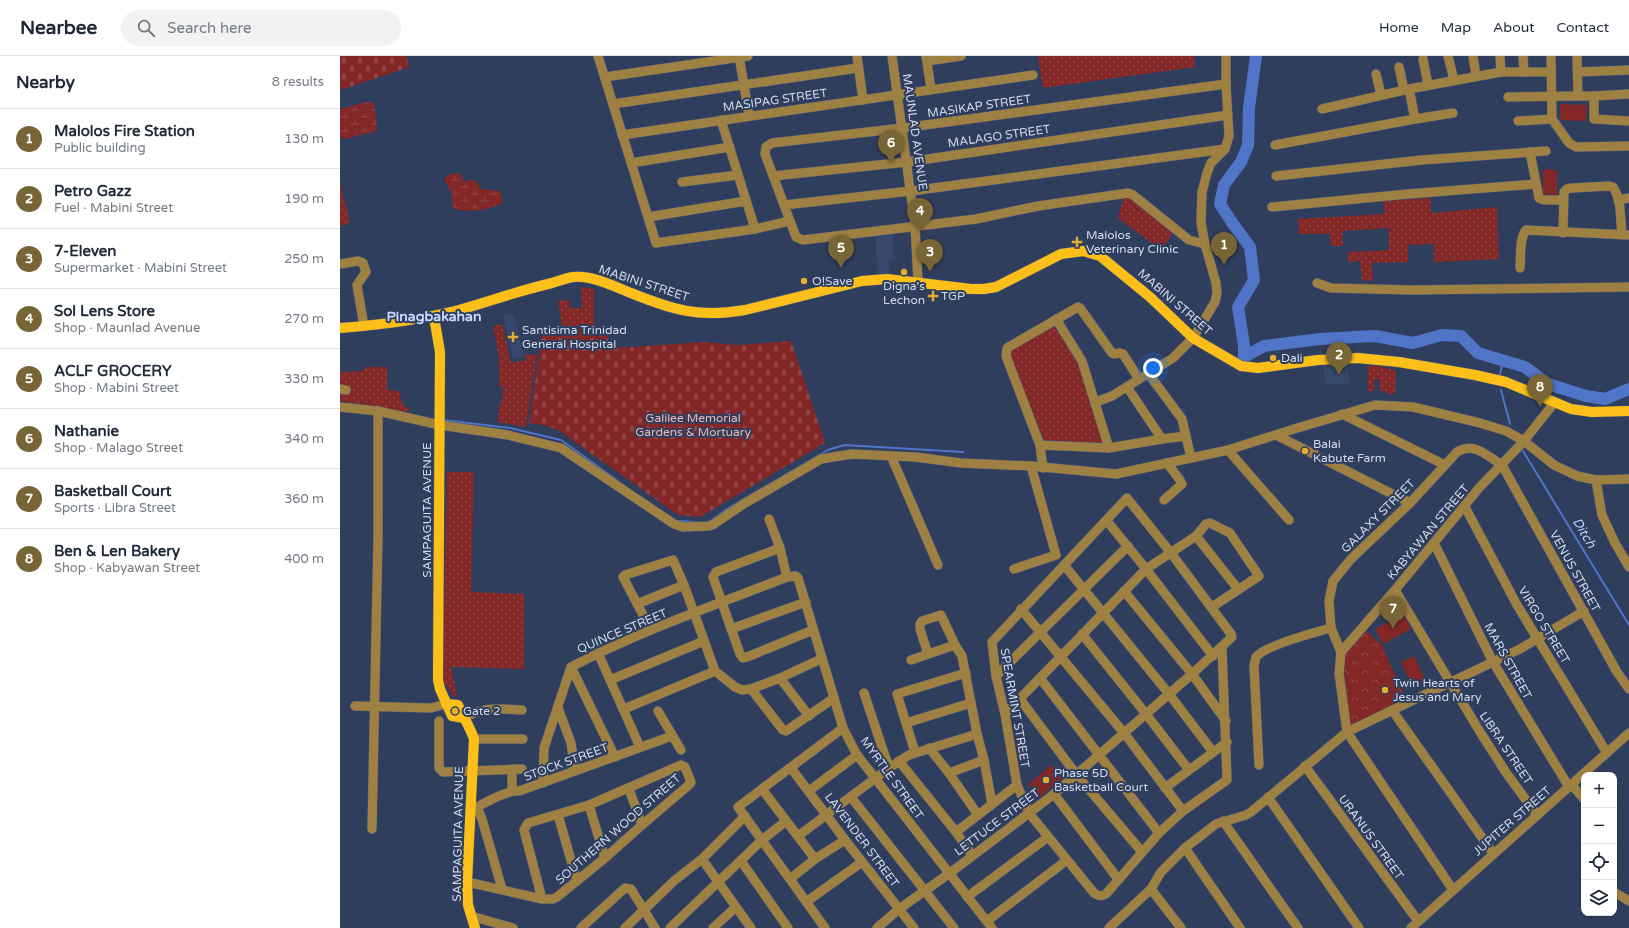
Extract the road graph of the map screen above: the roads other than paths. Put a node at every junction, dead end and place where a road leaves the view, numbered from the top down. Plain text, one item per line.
1 (598, 56) edge
2 (742, 56) edge
3 (857, 56) edge
4 (892, 56) edge
5 (961, 56) edge
6 (1226, 56) edge
7 (1448, 56) edge
8 (1473, 56) edge
9 (1500, 56) edge
10 (1524, 56) edge
11 (1551, 56) edge
12 (1578, 56) edge
13 (927, 58) edge
14 (713, 59) edge
15 (1423, 59) dead end
16 (1399, 67) dead end
17 (858, 68) junction
18 (1629, 70) edge
19 (1501, 72) junction
20 (1524, 72) junction
21 (1551, 72) junction
22 (1578, 72) junction
23 (1376, 74) dead end
24 (1033, 75) dead end
25 (1476, 76) junction
26 (605, 78) junction
27 (1454, 80) junction
28 (1226, 84) junction
29 (743, 85) junction
30 (1428, 86) junction
31 (931, 89) junction
32 (1406, 90) junction
33 (898, 94) junction
34 (1629, 94) edge
35 (1381, 95) junction
36 (1578, 96) junction
37 (1594, 96) junction
38 (1508, 97) dead end
39 (1551, 97) junction
40 (863, 100) junction
41 (613, 104) junction
42 (1322, 109) dead end
43 (1453, 113) dead end
44 (749, 115) junction
45 (1228, 115) junction
46 (1415, 119) junction
47 (1552, 119) junction
48 (721, 120) junction
49 (1518, 121) dead end
50 (1629, 121) edge
51 (903, 128) junction
52 (622, 135) junction
53 (1275, 145) dead end
54 (1629, 146) edge
55 (730, 147) junction
56 (1225, 149) junction
57 (1546, 151) dead end
58 (1530, 152) junction
59 (907, 162) junction
60 (631, 163) junction
61 (738, 174) junction
62 (773, 176) junction
63 (1276, 176) dead end
64 (682, 182) dead end
65 (1536, 184) junction
66 (911, 191) junction
67 (1629, 198) edge
68 (1563, 200) junction
69 (1618, 200) junction
70 (746, 201) junction
71 (784, 205) junction
72 (1272, 207) dead end
73 (648, 217) junction
74 (790, 221) junction
75 (915, 226) junction
76 (755, 229) junction
77 (1563, 233) junction
78 (1625, 235) edge
79 (1205, 244) junction
80 (340, 264) edge
81 (1520, 268) dead end
82 (918, 282) junction
83 (1317, 283) dead end
84 (1629, 287) edge
85 (434, 316) junction
86 (1056, 319) junction
87 (364, 326) junction
88 (340, 328) edge
89 (1193, 338) junction
90 (1148, 373) junction
91 (1139, 379) junction
92 (1127, 387) junction
93 (1096, 402) junction
94 (1554, 403) junction
95 (340, 407) edge
96 (1629, 411) edge
97 (378, 412) junction
98 (1342, 414) junction
99 (440, 425) junction
100 (1276, 435) junction
101 (1186, 436) junction
102 (1162, 439) junction
103 (1524, 441) junction
104 (1040, 445) junction
105 (1109, 448) junction
106 (1228, 450) junction
107 (891, 456) junction
108 (1191, 458) junction
109 (1167, 463) junction
110 (1502, 464) junction
111 (1445, 465) junction
112 (1031, 466) junction
113 (1044, 468) junction
114 (1629, 479) edge
115 (1596, 480) junction
116 (1164, 500) dead end
117 (1410, 503) junction
118 (1465, 507) junction
119 (769, 519) dead end
120 (1289, 520) dead end
121 (1107, 521) junction
122 (1196, 536) junction
123 (1434, 543) junction
124 (1128, 546) junction
125 (780, 548) junction
126 (1171, 553) junction
127 (938, 565) dead end
128 (1064, 565) junction
129 (1629, 567) edge
130 (1014, 569) dead end
131 (1146, 569) junction
132 (791, 577) junction
133 (684, 585) junction
134 (1084, 589) junction
135 (1238, 589) junction
136 (1395, 590) junction
137 (1124, 591) junction
138 (722, 602) junction
139 (806, 602) junction
140 (637, 604) junction
141 (1212, 607) junction
142 (1021, 609) junction
143 (1584, 611) junction
144 (1103, 612) junction
145 (694, 614) junction
146 (1331, 628) junction
147 (652, 630) junction
148 (731, 630) junction
149 (813, 630) junction
150 (1040, 633) junction
151 (1082, 634) junction
152 (1537, 638) junction
153 (704, 642) junction
154 (956, 645) junction
155 (1222, 648) junction
156 (1341, 652) junction
157 (598, 653) junction
158 (928, 654) junction
159 (1213, 656) junction
160 (1060, 658) junction
161 (822, 659) junction
162 (911, 660) dead end
163 (1493, 662) junction
164 (571, 667) junction
165 (715, 671) junction
166 (966, 673) junction
167 (1192, 674) junction
168 (996, 676) junction
169 (780, 678) junction
170 (1040, 678) junction
171 (610, 680) junction
172 (1450, 683) junction
173 (751, 689) junction
174 (1629, 689) edge
175 (864, 692) dead end
176 (1169, 694) junction
177 (834, 698) junction
178 (1020, 699) junction
179 (971, 703) junction
180 (446, 704) junction
181 (355, 706) dead end
182 (374, 707) junction
183 (558, 708) junction
184 (624, 709) junction
185 (522, 710) dead end
186 (1392, 710) junction
187 (658, 711) dead end
188 (1005, 714) junction
189 (1146, 714) junction
190 (809, 716) junction
191 (464, 718) junction
192 (439, 721) dead end
193 (1226, 721) junction
194 (906, 723) junction
195 (843, 728) junction
196 (1347, 732) junction
197 (1124, 733) junction
198 (1629, 733) edge
199 (977, 734) junction
200 (672, 736) junction
201 (474, 739) junction
202 (523, 739) dead end
203 (1226, 742) junction
204 (640, 747) junction
205 (929, 748) junction
206 (681, 750) dead end
207 (915, 752) junction
208 (1213, 752) junction
209 (1607, 753) junction
210 (1100, 754) junction
211 (857, 755) junction
212 (615, 756) junction
213 (984, 760) junction
214 (899, 761) junction
215 (1260, 765) dead end
216 (1305, 766) junction
217 (791, 768) junction
218 (889, 768) junction
219 (512, 769) junction
220 (522, 769) dead end
221 (1189, 770) junction
222 (472, 771) junction
223 (575, 772) junction
224 (949, 773) junction
225 (1076, 774) junction
226 (875, 779) junction
227 (543, 783) junction
228 (1017, 785) junction
229 (1570, 786) junction
230 (1165, 788) junction
231 (629, 789) junction
232 (762, 789) junction
233 (512, 791) junction
234 (809, 791) junction
235 (1054, 794) junction
236 (1581, 796) edge
237 (851, 797) junction
238 (1268, 797) junction
239 (992, 804) junction
240 (589, 806) junction
241 (473, 809) junction
242 (1183, 811) junction
243 (1029, 813) junction
244 (1537, 814) junction
245 (558, 815) junction
246 (827, 815) junction
247 (978, 815) junction
248 (745, 816) junction
249 (1223, 821) junction
250 (786, 822) junction
251 (642, 824) junction
252 (372, 828) dead end
253 (956, 832) junction
254 (1160, 833) junction
255 (798, 836) junction
256 (1048, 836) junction
257 (762, 840) junction
258 (844, 840) junction
259 (1185, 848) junction
260 (1142, 852) junction
261 (1493, 853) junction
262 (972, 855) junction
263 (605, 858) junction
264 (702, 859) junction
265 (814, 859) junction
266 (1067, 860) junction
267 (741, 861) junction
268 (862, 862) junction
269 (950, 873) junction
270 (790, 878) junction
271 (1118, 879) junction
272 (577, 881) junction
273 (467, 882) junction
274 (719, 882) junction
275 (502, 889) junction
276 (926, 890) junction
277 (1151, 890) junction
278 (1453, 890) junction
279 (1617, 894) edge
280 (967, 897) junction
281 (542, 899) junction
282 (1629, 901) edge
283 (806, 902) junction
284 (736, 907) junction
285 (899, 909) junction
286 (645, 910) junction
287 (471, 916) junction
288 (1418, 921) junction
289 (989, 925) edge
290 (715, 927) edge
291 (475, 928) edge
292 (511, 928) edge
293 (581, 928) edge
294 (625, 928) edge
295 (655, 928) edge
296 (670, 928) edge
297 (750, 928) edge
298 (788, 928) edge
299 (825, 928) edge
300 (877, 928) edge
301 (914, 928) edge
302 (954, 928) edge
303 (1109, 928) edge
304 (1181, 928) edge
305 (1240, 928) edge
306 (1298, 928) edge
307 (1359, 928) edge
308 (1411, 928) edge

1 - 26 street
2 - 14 street
2 - 29 street
3 - 17 street
4 - 33 street, MAUNLAD AVENUE
5 - 13 street
6 - 28 street
7 - 27 street
8 - 25 street
9 - 19 street
10 - 20 street
11 - 21 street
12 - 22 street
13 - 31 street
14 - 26 street
15 - 30 street
16 - 32 street
17 - 29 street
17 - 40 street
18 - 22 street
19 - 20 street
19 - 25 street
20 - 21 street
21 - 39 street
22 - 36 street
23 - 35 street
24 - 31 street, MASIPAG STREET
25 - 27 street
26 - 41 street
27 - 30 street
28 - 45 street
28 - 51 street, MASIKAP STREET
29 - 41 street
29 - 44 street
30 - 32 street
31 - 33 street, MASIPAG STREET
32 - 35 street
32 - 46 street
33 - 40 street, MASIPAG STREET
33 - 51 street, MAUNLAD AVENUE
34 - 37 street
35 - 42 street
36 - 37 street
36 - 39 street
37 - 50 street
38 - 39 street
39 - 47 street
40 - 44 street, MASIPAG STREET
41 - 52 street
43 - 46 street
44 - 48 street, MASIPAG STREET
45 - 56 street
45 - 59 street, MALAGO STREET
46 - 53 street
47 - 49 street
47 - 54 street
48 - 52 street, MASIPAG STREET
48 - 55 street
51 - 59 street, MAUNLAD AVENUE
51 - 62 street, MASIKAP STREET
52 - 60 street
55 - 60 street
55 - 61 street
56 - 66 street
56 - 79 street
57 - 58 street
58 - 63 street
58 - 65 street
59 - 62 street, MALAGO STREET
59 - 66 street, MAUNLAD AVENUE
60 - 73 street
61 - 64 street
61 - 70 street
62 - 71 street
65 - 68 street
65 - 72 street
66 - 71 street
66 - 75 street, MAUNLAD AVENUE
67 - 69 street
68 - 69 street
68 - 77 street
69 - 78 street
70 - 73 street
70 - 76 street
71 - 74 street
73 - 76 street
74 - 75 street
74 - 76 street
75 - 79 street
75 - 82 street, MAUNLAD AVENUE
77 - 78 street
77 - 81 street
79 - 89 street
80 - 87 street
82 - 85 main road, MABINI STREET
82 - 89 main road, MABINI STREET
83 - 84 street
85 - 87 main road, MABINI STREET
85 - 99 main road, SAMPAGUITA AVENUE
86 - 91 street
86 - 93 street
86 - 104 street
87 - 88 main road, MABINI STREET
89 - 90 street
89 - 94 main road, MABINI STREET
90 - 91 street
90 - 101 street
91 - 92 street
92 - 93 street
92 - 102 street
93 - 105 street
94 - 96 main road, MABINI STREET
94 - 103 street, KABYAWAN STREET
95 - 97 street
97 - 99 street
97 - 182 street
98 - 100 street
98 - 103 street
98 - 111 street
99 - 107 street
99 - 180 main road, SAMPAGUITA AVENUE
100 - 106 street
100 - 117 street
101 - 102 street
101 - 108 street
102 - 105 street
103 - 110 street, KABYAWAN STREET
103 - 115 street
104 - 105 street
104 - 113 street
106 - 108 street
106 - 120 street
107 - 112 street
107 - 127 street
108 - 109 street
109 - 113 street
109 - 116 street
110 - 111 street, GALAXY STREET
110 - 118 street, KABYAWAN STREET
110 - 143 street, VENUS STREET
111 - 117 street, GALAXY STREET
112 - 113 street
112 - 130 street
114 - 115 street
115 - 129 street
117 - 146 street, GALAXY STREET
118 - 123 street, KABYAWAN STREET
118 - 152 street, VIRGO STREET
119 - 125 street, MYRTLE STREET
121 - 124 street
121 - 126 street
121 - 128 street
122 - 126 street
122 - 135 street
122 - 135 street
123 - 136 street, KABYAWAN STREET
123 - 163 street, MARS STREET
124 - 131 street
124 - 134 street
125 - 132 street, MYRTLE STREET
125 - 138 street
126 - 131 street
126 - 141 street
128 - 134 street
128 - 142 street
131 - 137 street
131 - 159 street
132 - 138 street, QUINCE STREET
132 - 139 street, MYRTLE STREET
133 - 140 street
133 - 140 street
133 - 145 street
134 - 144 street
134 - 150 street
135 - 141 street
136 - 156 street, KABYAWAN STREET
136 - 172 street, LIBRA STREET
137 - 144 street
137 - 167 street
138 - 145 street, QUINCE STREET
138 - 148 street
139 - 148 street
139 - 149 street, MYRTLE STREET
140 - 147 street
141 - 155 street, LETTUCE STREET
142 - 150 street
142 - 168 street, SPEARMINT STREET
143 - 152 street
143 - 174 street, VENUS STREET
144 - 151 street
144 - 176 street
145 - 147 street, QUINCE STREET
145 - 153 street
146 - 156 street, GALAXY STREET
146 - 215 street
147 - 157 street, QUINCE STREET
148 - 149 street
149 - 161 street, MYRTLE STREET
150 - 160 street
150 - 168 street
151 - 160 street
151 - 189 street
152 - 163 street
152 - 209 street, VIRGO STREET
153 - 165 street
153 - 171 street
154 - 158 street
154 - 158 street
154 - 166 street
155 - 159 street, LETTUCE STREET
155 - 193 street
156 - 196 street
157 - 164 street, QUINCE STREET
157 - 171 street
158 - 162 street
159 - 167 street, LETTUCE STREET
160 - 170 street
160 - 197 street
161 - 169 street
161 - 177 street, MYRTLE STREET
163 - 172 street
163 - 229 street, MARS STREET
164 - 183 street, QUINCE STREET
164 - 212 street
165 - 173 street
165 - 184 street
166 - 179 street
166 - 194 street
167 - 176 street, LETTUCE STREET
167 - 193 street
168 - 188 street, SPEARMINT STREET
169 - 173 street
169 - 190 street
170 - 178 street
170 - 210 street
171 - 184 street
172 - 186 street
172 - 244 street, LIBRA STREET
173 - 190 street
175 - 218 street
176 - 189 street, LETTUCE STREET
176 - 208 street
177 - 190 street
177 - 195 street, MYRTLE STREET
178 - 188 street
178 - 225 street
179 - 194 street
179 - 199 street
180 - 182 street
180 - 191 main road, SAMPAGUITA AVENUE
181 - 182 street
182 - 252 street
183 - 223 street
183 - 227 street, QUINCE STREET
184 - 204 street
185 - 191 street
186 - 196 street
186 - 261 street
187 - 200 street
188 - 228 street, SPEARMINT STREET
189 - 197 street, LETTUCE STREET
189 - 221 street
191 - 201 main road, SAMPAGUITA AVENUE
192 - 222 street
193 - 203 street
194 - 207 street
195 - 211 street, MYRTLE STREET
195 - 217 street
196 - 216 street
196 - 278 street
197 - 210 street, LETTUCE STREET
197 - 230 street
198 - 209 street, JUPITER STREET
199 - 205 street
199 - 213 street
200 - 204 street, STOCK STREET
200 - 206 street
201 - 202 street
201 - 222 main road, SAMPAGUITA AVENUE
203 - 208 street
203 - 242 street
204 - 212 street, STOCK STREET
205 - 207 street
205 - 224 street
207 - 214 street
208 - 221 street
209 - 229 street, JUPITER STREET
210 - 225 street, LETTUCE STREET
210 - 254 street
211 - 226 street, MYRTLE STREET
211 - 234 street
212 - 223 street, STOCK STREET
213 - 224 street
213 - 239 street
214 - 218 street
214 - 253 street
216 - 238 street
216 - 288 street, URANUS STREET
217 - 232 street
217 - 234 street, LAVENDER STREET
218 - 226 street
219 - 220 street
219 - 222 street
219 - 233 street
221 - 230 street
222 - 241 main road, SAMPAGUITA AVENUE
223 - 227 street, STOCK STREET
224 - 247 street
225 - 235 street, LETTUCE STREET
225 - 260 street
226 - 237 street
226 - 269 street, MYRTLE STREET
227 - 233 street, STOCK STREET
228 - 239 street
228 - 243 street, SPEARMINT STREET
229 - 236 street, MARS STREET
229 - 244 street, JUPITER STREET
230 - 242 street
231 - 240 street
231 - 251 street
231 - 251 street, SOUTHERN WOOD STREET
232 - 248 street
232 - 250 street
233 - 241 street, STOCK STREET
234 - 246 street, LAVENDER STREET
235 - 243 street, LETTUCE STREET
235 - 271 street
237 - 246 street
237 - 276 street
238 - 249 street
238 - 307 street
239 - 247 street
240 - 245 street
240 - 263 street
241 - 273 main road, SAMPAGUITA AVENUE
241 - 275 street
242 - 254 street
243 - 256 street, SPEARMINT STREET
243 - 262 street, LETTUCE STREET
244 - 261 street, JUPITER STREET
245 - 272 street
245 - 281 street
246 - 255 street
246 - 258 street, LAVENDER STREET
247 - 253 street
248 - 257 street
248 - 264 street
249 - 259 street
249 - 306 street
250 - 255 street
250 - 257 street
251 - 263 street, SOUTHERN WOOD STREET
253 - 262 street
254 - 260 street
255 - 265 street
256 - 266 street, SPEARMINT STREET
256 - 280 street
257 - 267 street
257 - 270 street
258 - 265 street
258 - 268 street, LAVENDER STREET
259 - 277 street
259 - 305 street
260 - 271 street
261 - 278 street, JUPITER STREET
262 - 269 street, LETTUCE STREET
263 - 272 street, SOUTHERN WOOD STREET
264 - 274 street
264 - 286 street
265 - 270 street
266 - 271 street, SPEARMINT STREET
266 - 289 street
267 - 274 street
267 - 298 street
268 - 283 street
268 - 285 street, LAVENDER STREET
269 - 276 street, LETTUCE STREET
269 - 280 street, MYRTLE STREET
270 - 283 street
272 - 281 street, SOUTHERN WOOD STREET
273 - 275 street
273 - 287 main road, SAMPAGUITA AVENUE
274 - 284 street
274 - 296 street
275 - 281 street
276 - 285 street, LETTUCE STREET
276 - 302 street
277 - 303 street
277 - 304 street
278 - 288 street, JUPITER STREET
279 - 282 street
280 - 289 street, MYRTLE STREET
283 - 299 street
284 - 290 street
284 - 297 street
285 - 300 street, LETTUCE STREET
285 - 301 street, LAVENDER STREET
286 - 293 street
286 - 294 street
286 - 295 street
287 - 291 main road, SAMPAGUITA AVENUE
287 - 292 street
288 - 308 street, JUPITER STREET

